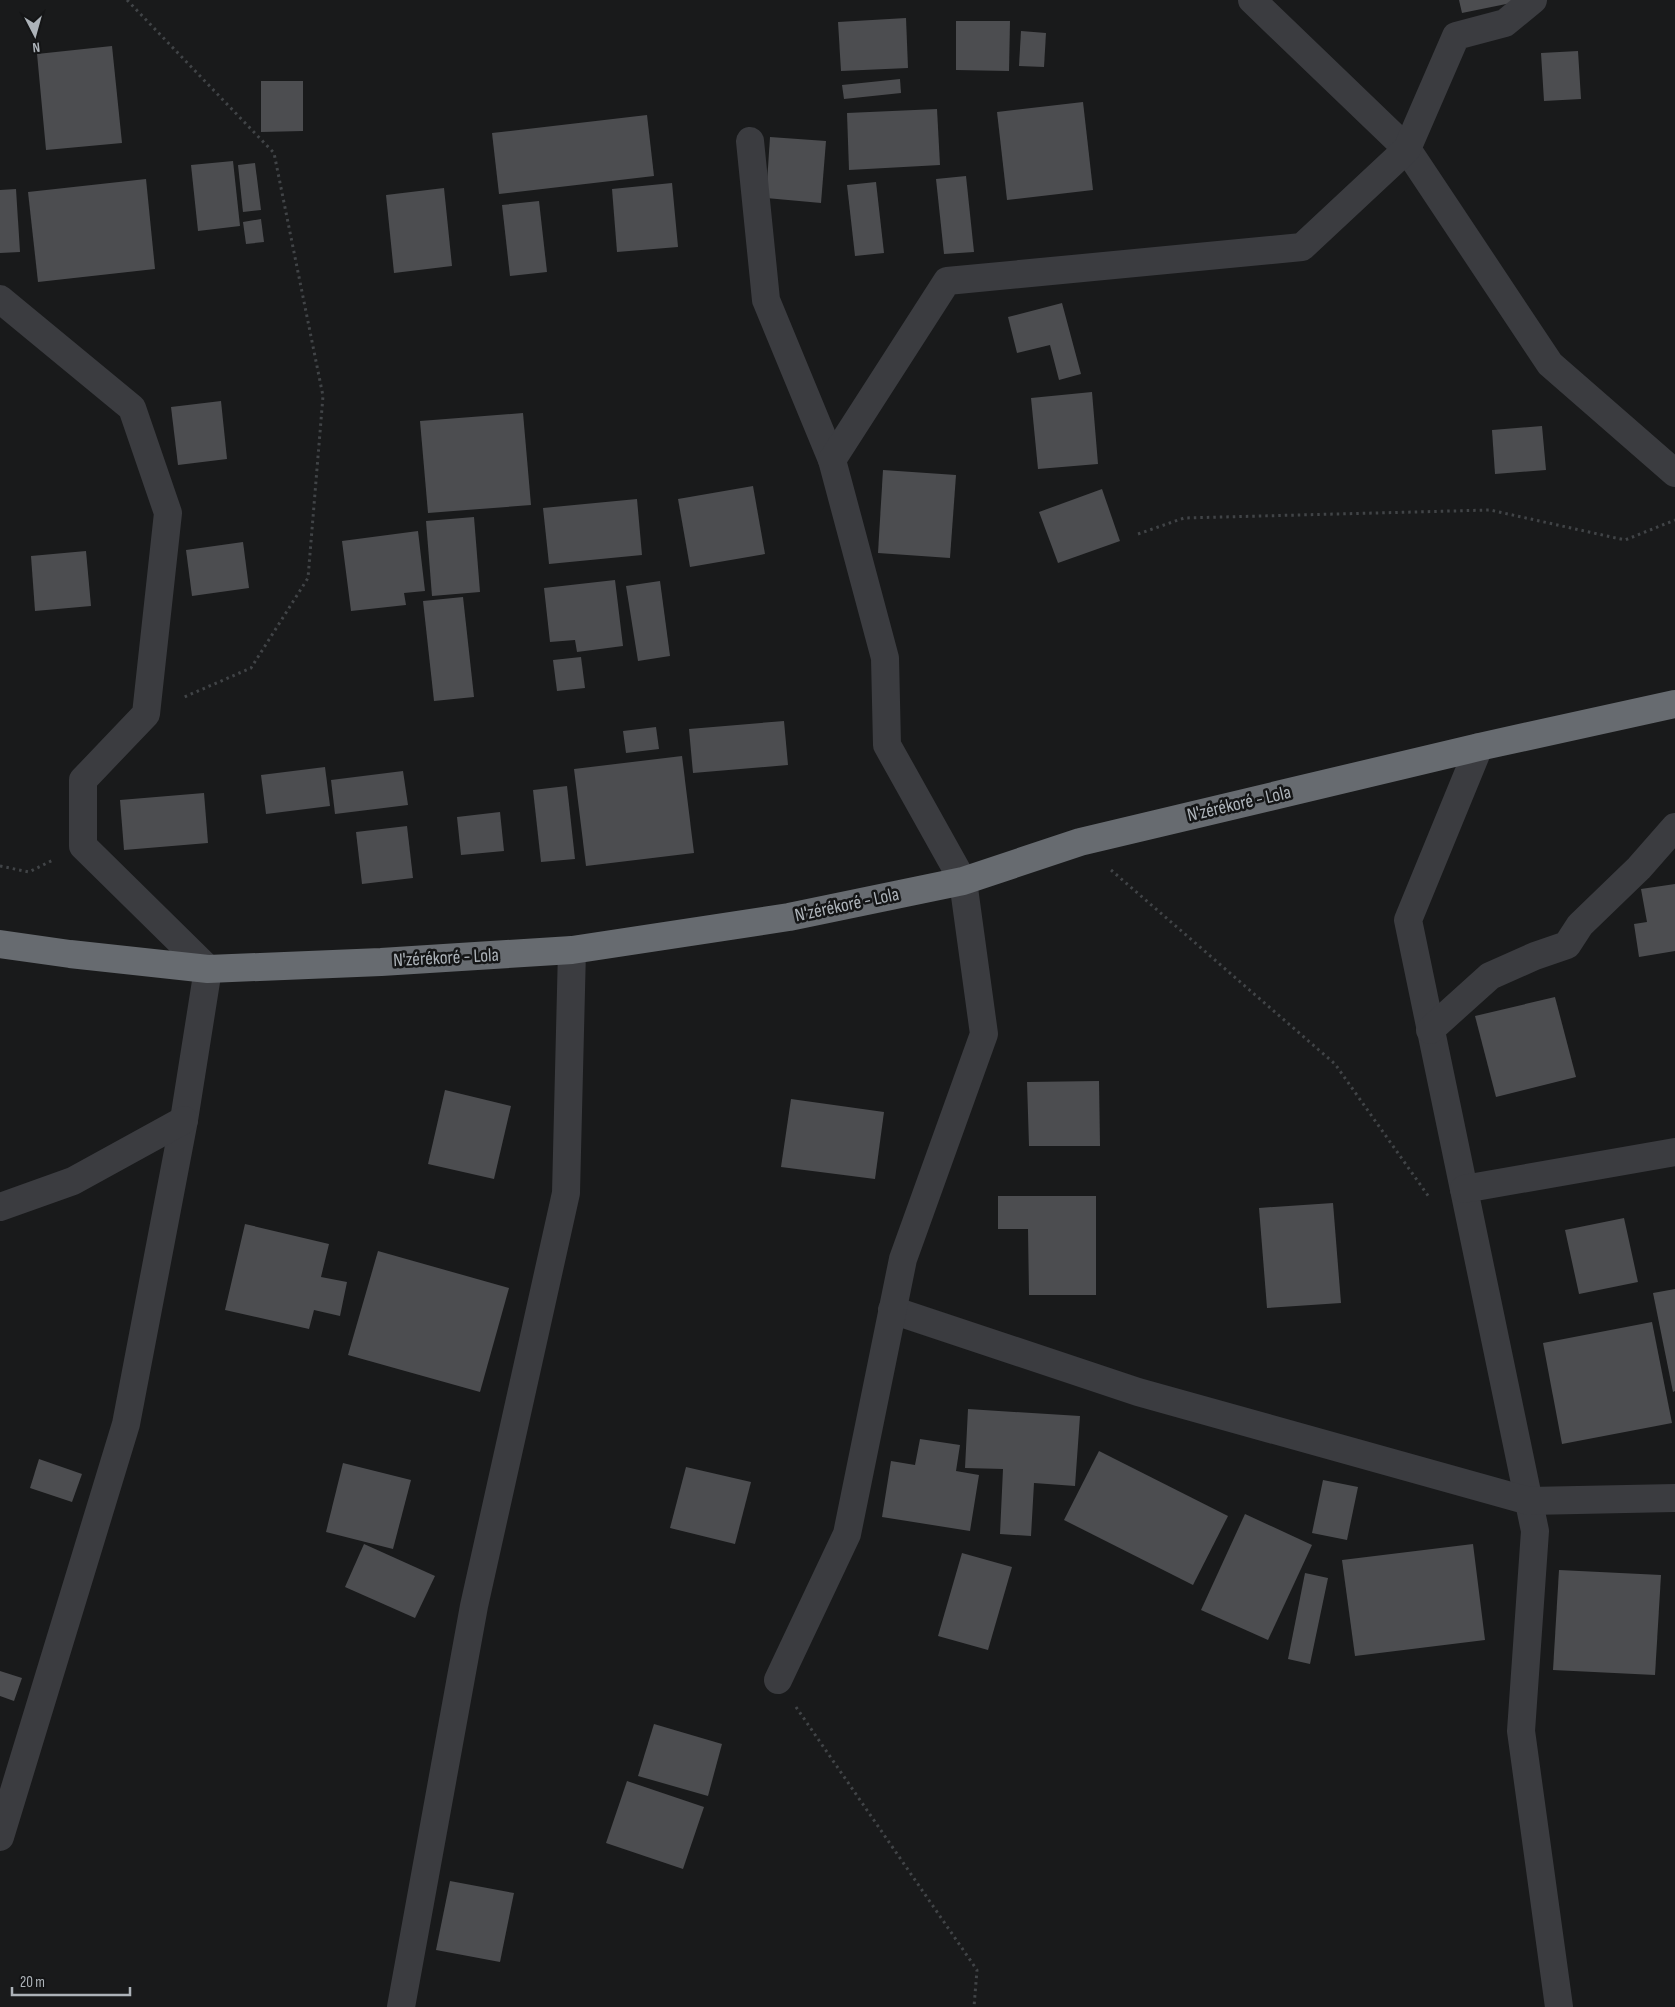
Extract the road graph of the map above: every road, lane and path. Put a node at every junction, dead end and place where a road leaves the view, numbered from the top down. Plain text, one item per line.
1 (127, 0) edge
2 (1252, 0) edge
3 (1533, 0) edge
4 (750, 141) dead end
5 (1407, 149) junction
6 (0, 300) edge
7 (832, 460) junction
8 (1675, 472) edge
9 (1675, 520) edge
10 (1138, 534) dead end
11 (1675, 704) edge
12 (146, 714) junction
13 (1479, 747) junction
14 (1675, 827) edge
15 (1080, 842) junction
16 (83, 846) junction
17 (0, 866) edge
18 (963, 881) junction
19 (0, 944) edge
20 (572, 950) junction
21 (208, 970) junction
22 (1430, 1030) junction
23 (184, 1120) junction
24 (1675, 1152) edge
25 (1464, 1189) junction
26 (1430, 1199) dead end
27 (0, 1208) edge
28 (892, 1310) junction
29 (1675, 1498) edge
30 (1529, 1501) junction
31 (778, 1680) joint
32 (0, 1836) edge
33 (401, 2007) edge
34 (974, 2007) edge
35 (1559, 2007) edge

1 - 12 path
2 - 5 street
3 - 5 street
4 - 7 street
5 - 7 street
5 - 8 street
6 - 12 street
7 - 18 street
9 - 10 path
11 - 13 highway, N'zérékoré - Lola
12 - 16 street
13 - 15 highway, N'zérékoré - Lola
13 - 22 street
14 - 22 street
15 - 18 highway, N'zérékoré - Lola
15 - 26 path
16 - 17 path
16 - 21 street
18 - 20 highway, N'zérékoré - Lola
18 - 28 street
19 - 21 highway, N'zérékoré - Lola
20 - 21 highway, N'zérékoré - Lola
20 - 33 street
21 - 23 street
22 - 25 street
23 - 27 street
23 - 32 street
24 - 25 street
25 - 30 street
28 - 30 street
28 - 31 street
29 - 30 street
30 - 35 street
31 - 34 path

